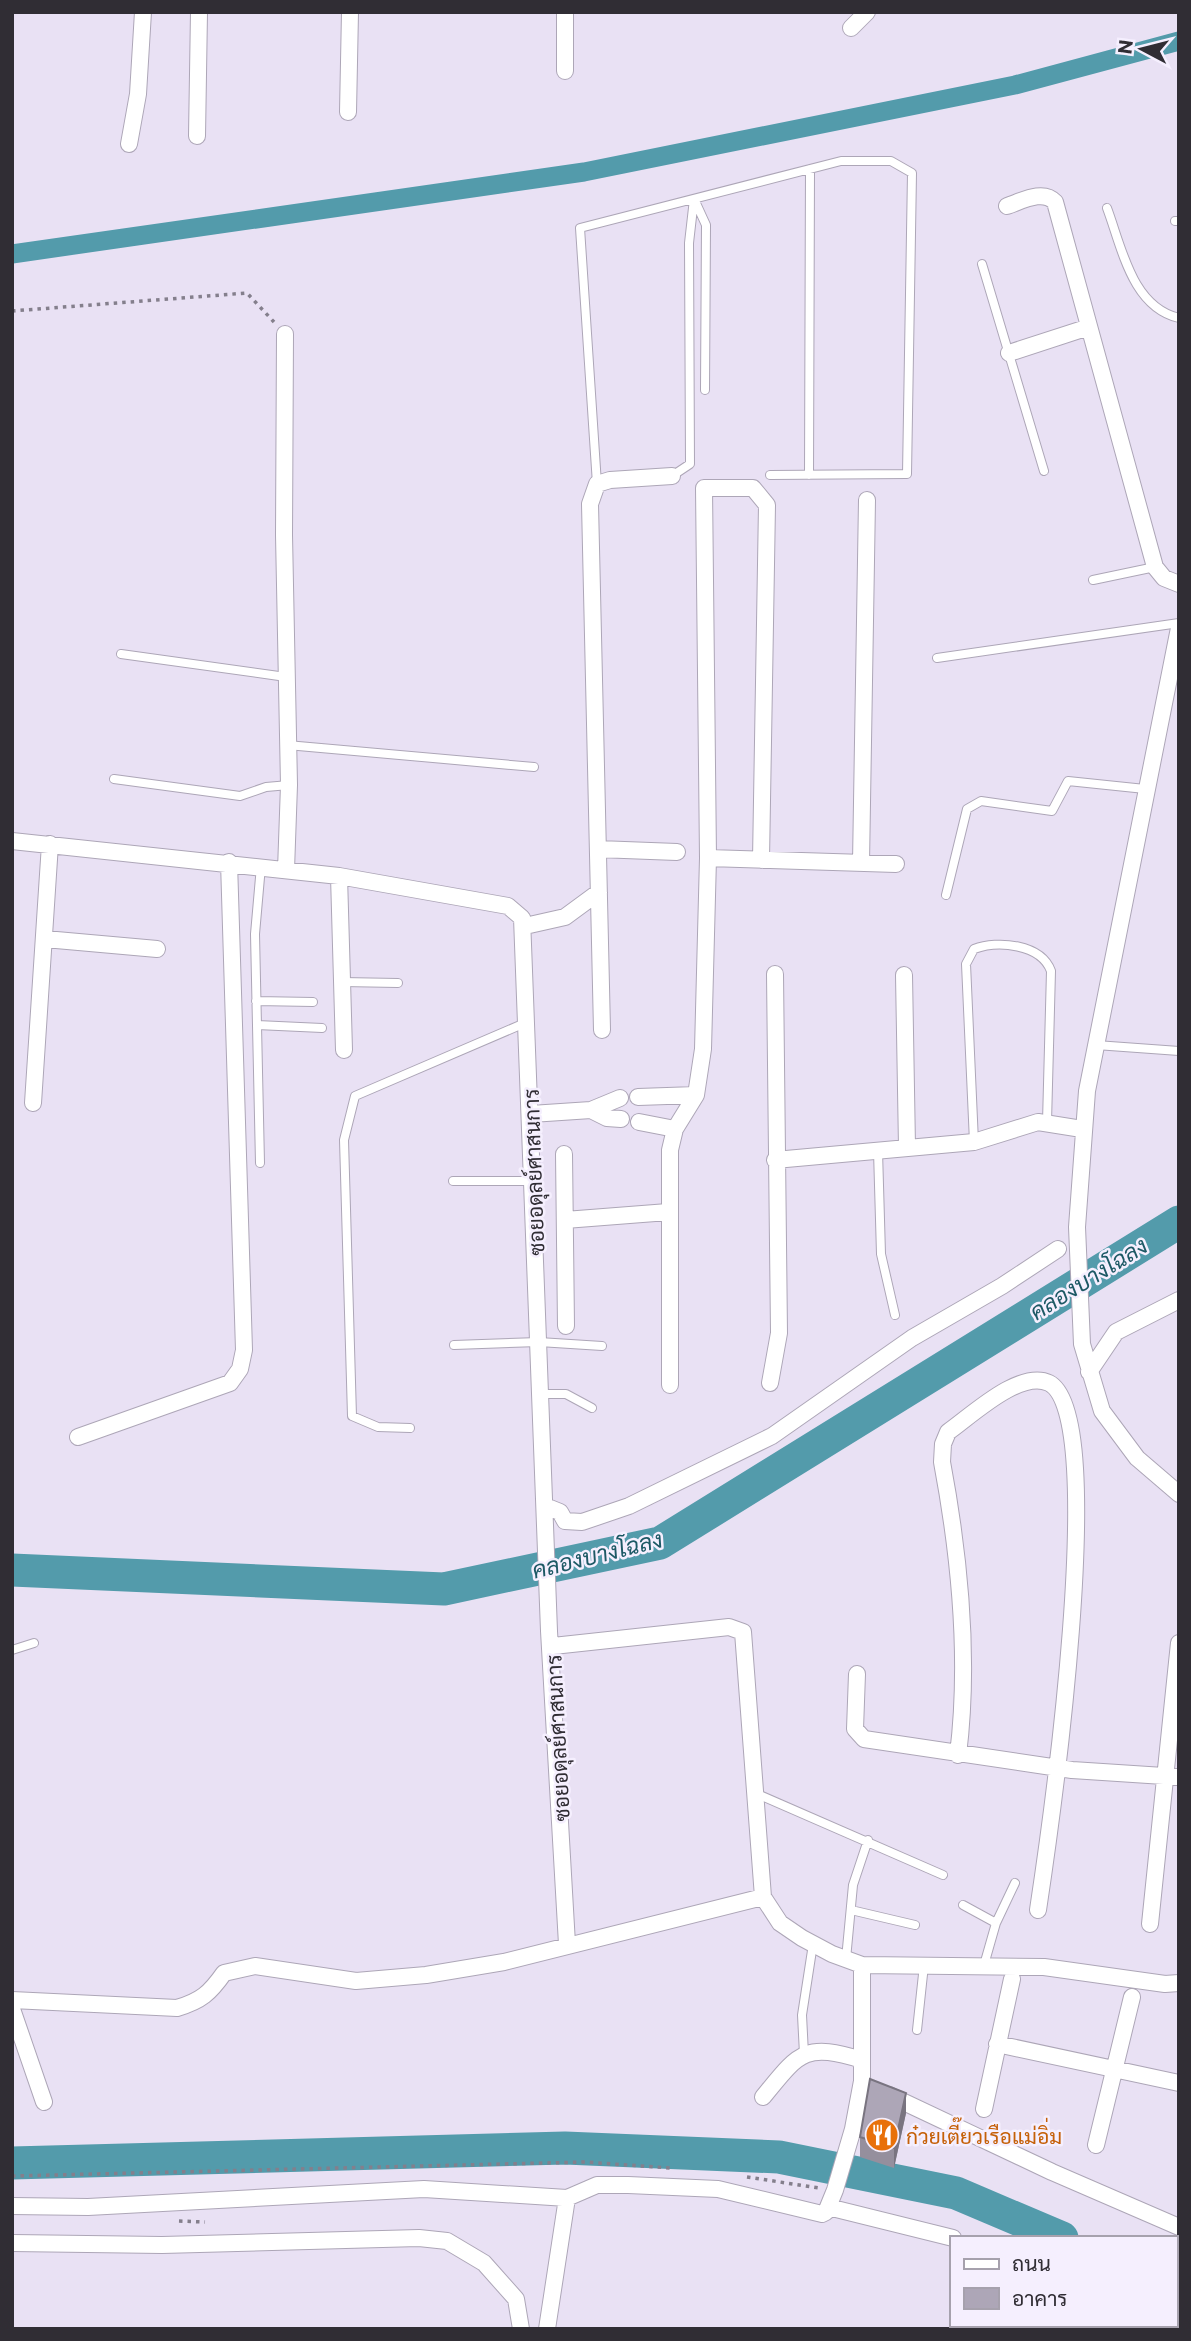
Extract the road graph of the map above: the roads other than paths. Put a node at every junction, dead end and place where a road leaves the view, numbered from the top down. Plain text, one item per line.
1 (143, 12) edge
2 (199, 12) edge
3 (350, 12) edge
4 (565, 12) edge
5 (867, 12) edge
6 (852, 29) dead end
7 (565, 71) dead end
8 (348, 112) dead end
9 (197, 136) dead end
10 (129, 144) dead end
11 (810, 169) junction
12 (694, 199) junction
13 (1007, 206) dead end
14 (1107, 208) dead end
15 (982, 264) dead end
16 (1179, 318) edge
17 (1089, 327) junction
18 (285, 334) road end
19 (1009, 354) junction
20 (705, 390) dead end
21 (1044, 471) dead end
22 (770, 475) dead end
23 (808, 475) junction
24 (672, 477) joint
25 (597, 484) junction
26 (867, 500) dead end
27 (1155, 566) junction
28 (1093, 580) dead end
29 (1179, 584) edge
30 (1179, 626) edge
31 (121, 654) dead end
32 (937, 658) dead end
33 (286, 677) junction
34 (287, 745) junction
35 (534, 767) dead end
36 (114, 779) dead end
37 (289, 785) junction
38 (1145, 789) junction
39 (12, 841) edge
40 (50, 844) junction
41 (598, 849) junction
42 (677, 852) dead end
43 (708, 858) junction
44 (761, 860) junction
45 (229, 862) junction
46 (860, 863) junction
47 (896, 864) dead end
48 (261, 866) junction
49 (286, 870) junction
50 (339, 876) junction
51 (599, 892) junction
52 (946, 895) dead end
53 (525, 926) junction
54 (45, 939) junction
55 (157, 949) dead end
56 (775, 974) dead end
57 (904, 975) dead end
58 (342, 982) junction
59 (398, 983) dead end
60 (256, 1001) junction
61 (313, 1002) dead end
62 (528, 1022) junction
63 (257, 1025) junction
64 (322, 1028) dead end
65 (602, 1030) dead end
66 (1096, 1045) junction
67 (344, 1050) dead end
68 (1179, 1051) edge
69 (696, 1095) junction
70 (638, 1097) dead end
71 (620, 1098) dead end
72 (33, 1103) dead end
73 (591, 1110) junction
74 (531, 1114) junction
75 (621, 1119) dead end
76 (639, 1122) dead end
77 (1046, 1122) junction
78 (675, 1129) junction
79 (1082, 1129) junction
80 (974, 1142) junction
81 (907, 1147) junction
82 (878, 1151) junction
83 (564, 1154) dead end
84 (775, 1160) junction
85 (260, 1163) dead end
86 (453, 1181) dead end
87 (533, 1181) junction
88 (668, 1212) junction
89 (565, 1220) junction
90 (1058, 1249) dead end
91 (1179, 1300) edge
92 (895, 1315) dead end
93 (566, 1326) dead end
94 (539, 1342) junction
95 (454, 1345) dead end
96 (602, 1346) dead end
97 (1089, 1372) junction
98 (770, 1383) dead end
99 (670, 1385) dead end
100 (541, 1394) junction
101 (592, 1408) dead end
102 (410, 1428) dead end
103 (78, 1437) dead end
104 (1179, 1494) edge
105 (545, 1509) junction
106 (551, 1639) junction
107 (34, 1643) dead end
108 (1179, 1643) edge
109 (12, 1650) edge
110 (857, 1674) dead end
111 (958, 1755) junction
112 (1058, 1769) junction
113 (1172, 1777) edge
114 (755, 1793) junction
115 (868, 1840) junction
116 (943, 1875) dead end
117 (1015, 1883) dead end
118 (762, 1896) junction
119 (963, 1905) dead end
120 (851, 1910) junction
121 (1038, 1910) dead end
122 (996, 1923) junction
123 (1150, 1924) dead end
124 (915, 1925) dead end
125 (568, 1944) junction
126 (813, 1944) junction
127 (846, 1959) junction
128 (862, 1965) junction
129 (924, 1965) junction
130 (984, 1965) junction
131 (1012, 1979) dead end
132 (1179, 1983) edge
133 (1132, 1997) dead end
134 (12, 2000) edge
135 (12, 2008) edge
136 (917, 2030) dead end
137 (997, 2045) junction
138 (804, 2054) junction
139 (862, 2060) junction
140 (1113, 2068) junction
141 (862, 2081) junction
142 (1179, 2083) edge
143 (763, 2097) dead end
144 (44, 2102) dead end
145 (984, 2109) dead end
146 (1096, 2145) dead end
147 (567, 2198) junction
148 (12, 2206) edge
149 (828, 2207) junction
150 (1179, 2227) edge
151 (950, 2237) edge
152 (12, 2242) edge
153 (521, 2329) edge
154 (547, 2329) edge

1 - 10 street
2 - 9 street
3 - 8 street
4 - 7 street
5 - 6 street
11 - 12 lane
11 - 23 lane
11 - 23 lane
12 - 20 lane
12 - 24 lane
12 - 25 lane
13 - 17 street
14 - 16 lane
15 - 19 lane
17 - 19 street
17 - 27 street
18 - 33 street
19 - 21 lane
22 - 23 lane
24 - 25 street
25 - 41 street
26 - 46 street
27 - 28 lane
27 - 29 street
30 - 32 lane
30 - 38 street
31 - 33 lane
33 - 34 street
34 - 35 lane
34 - 37 street
36 - 37 lane
37 - 49 street
38 - 52 lane
38 - 66 street
39 - 40 street
40 - 45 street
40 - 54 street
41 - 42 street
41 - 51 street
43 - 44 street
43 - 44 street
43 - 69 street
44 - 46 street
45 - 48 street
45 - 103 street
46 - 47 street
48 - 49 street
48 - 60 lane
49 - 50 street
50 - 53 street
50 - 58 street
51 - 53 street
51 - 65 street
53 - 62 street, ซอยอดุลย์ศาสนการ
54 - 55 street
54 - 72 street
56 - 84 street
57 - 81 street
58 - 59 lane
58 - 67 street
60 - 61 lane
60 - 63 lane
62 - 74 street, ซอยอดุลย์ศาสนการ
62 - 102 lane
63 - 64 lane
63 - 85 lane
66 - 68 lane
66 - 79 street
69 - 70 street
69 - 78 street
71 - 73 street
73 - 74 street
73 - 75 street
74 - 87 street, ซอยอดุลย์ศาสนการ
76 - 78 street
77 - 79 street
77 - 80 street
77 - 80 lane
78 - 88 street
79 - 97 street
80 - 81 street
81 - 82 street
82 - 84 street
82 - 92 lane
83 - 89 street
84 - 98 street
86 - 87 lane
87 - 94 street, ซอยอดุลย์ศาสนการ
88 - 89 street
88 - 99 street
89 - 93 street
90 - 105 street
91 - 97 street
94 - 95 lane
94 - 96 lane
94 - 100 street, ซอยอดุลย์ศาสนการ
97 - 104 street
100 - 101 lane
100 - 105 street, ซอยอดุลย์ศาสนการ
105 - 106 street, ซอยอดุลย์ศาสนการ
106 - 114 street
106 - 125 street, ซอยอดุลย์ศาสนการ
107 - 109 lane
108 - 113 street
110 - 111 street
111 - 112 street
111 - 112 street
112 - 113 street
112 - 121 street
113 - 123 street
114 - 115 lane
114 - 118 street
115 - 116 lane
115 - 120 lane
117 - 122 lane
118 - 125 street
118 - 126 street
119 - 122 lane
120 - 124 lane
120 - 127 lane
122 - 130 lane
125 - 134 street
126 - 127 street
126 - 138 lane
127 - 128 street
128 - 129 street
128 - 139 street
129 - 130 street
129 - 136 lane
130 - 132 street
131 - 137 street
133 - 140 street
135 - 144 street
137 - 140 street
137 - 145 street
138 - 139 street
138 - 143 street
139 - 141 street
140 - 142 street
140 - 146 street
141 - 149 street
141 - 150 street
147 - 148 street
147 - 149 street
147 - 154 street
149 - 151 street
152 - 153 street

